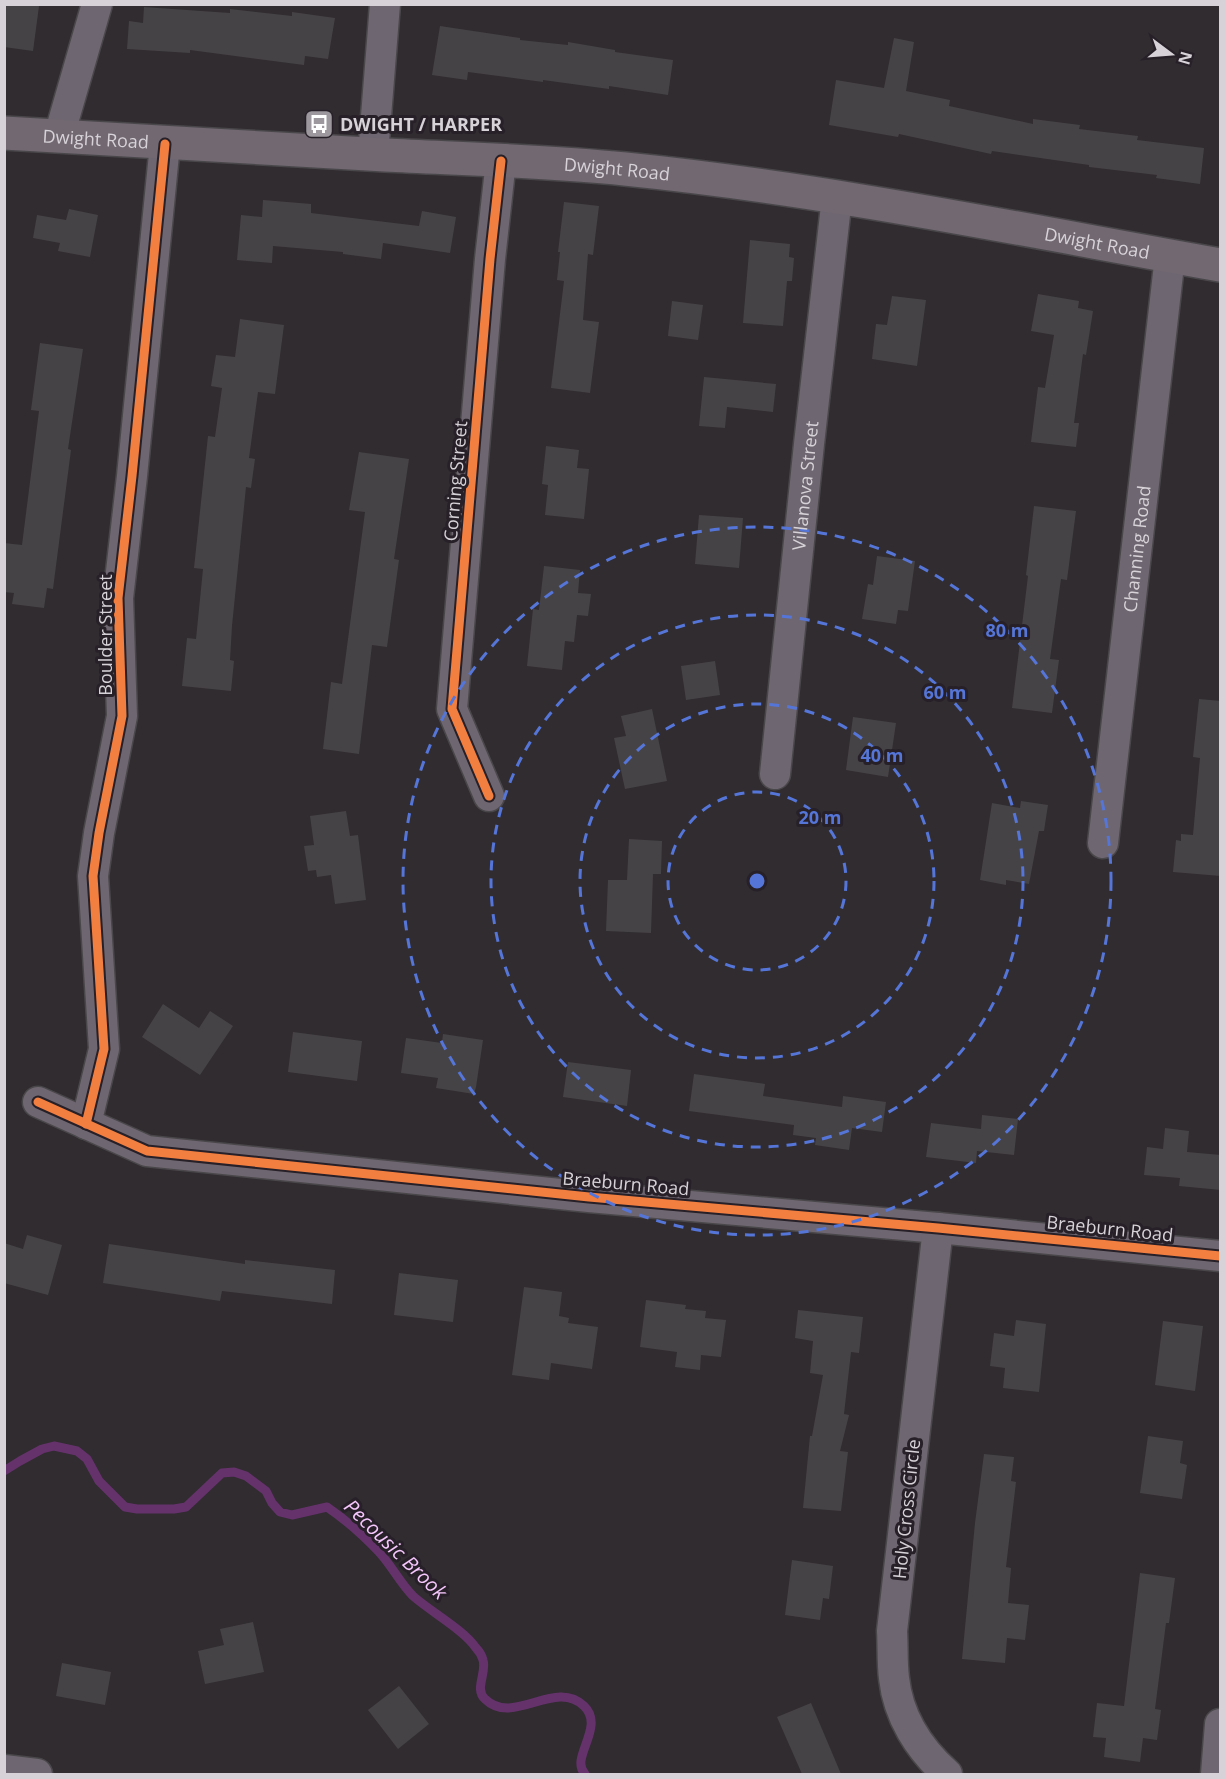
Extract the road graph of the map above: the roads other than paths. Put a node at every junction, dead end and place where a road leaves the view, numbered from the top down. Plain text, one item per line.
1 (97, 4) edge
2 (385, 4) edge
3 (4, 133) edge
4 (59, 136) junction
5 (165, 144) junction
6 (373, 154) junction
7 (501, 161) junction
8 (837, 197) junction
9 (1170, 256) junction
10 (1221, 265) edge
11 (775, 774) dead end
12 (489, 796) dead end
13 (1103, 843) dead end
14 (38, 1102) dead end
15 (86, 1124) junction
16 (938, 1228) junction
17 (1221, 1256) edge
18 (1221, 1724) edge
19 (4, 1770) edge
20 (37, 1774) edge
21 (947, 1774) edge
22 (1216, 1774) edge

1 - 4 street
2 - 6 street
3 - 4 main road, Dwight Road
4 - 5 main road, Dwight Road
5 - 6 main road, Dwight Road
5 - 15 street, Boulder Street
6 - 7 main road, Dwight Road
7 - 8 main road, Dwight Road
7 - 12 street, Corning Street
8 - 9 main road, Dwight Road
8 - 11 street, Villanova Street
9 - 10 main road, Dwight Road
9 - 13 street, Channing Road
14 - 15 street, Braeburn Road
15 - 16 street, Braeburn Road
16 - 17 street, Braeburn Road
16 - 21 street, Holy Cross Circle
18 - 22 street
19 - 20 street

